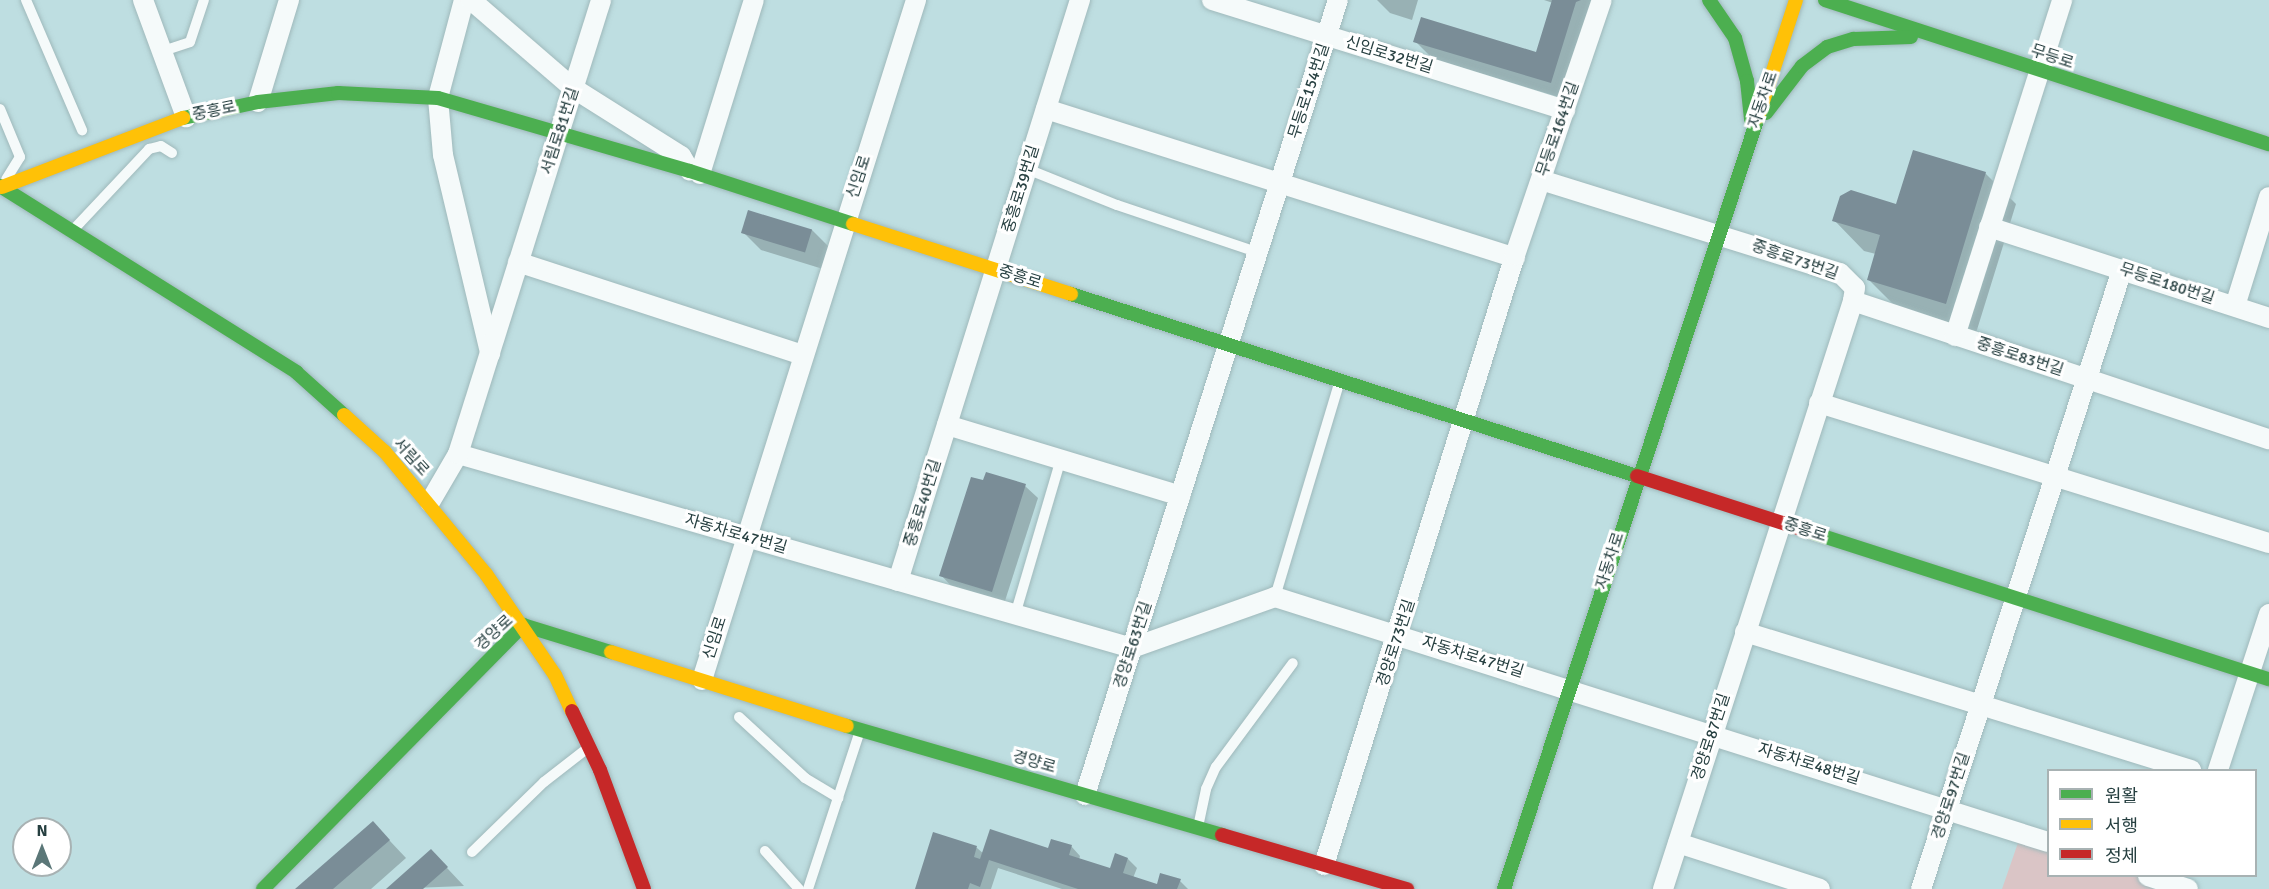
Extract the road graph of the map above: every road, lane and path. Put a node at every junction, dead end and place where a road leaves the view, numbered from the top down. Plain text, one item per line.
1 (26, 0) edge
2 (143, 0) edge
3 (204, 0) edge
4 (289, 0) edge
5 (464, 0) edge
6 (471, 0) edge
7 (601, 0) edge
8 (754, 0) edge
9 (916, 0) edge
10 (1080, 0) edge
11 (1212, 0) edge
12 (1338, 0) edge
13 (1602, 0) edge
14 (1709, 0) edge
15 (1796, 0) edge
16 (1825, 0) edge
17 (2062, 0) edge
18 (1898, 7) dead end
19 (1326, 36) junction
20 (1946, 40) junction
21 (163, 51) junction
22 (2040, 70) junction
23 (573, 88) junction
24 (438, 99) junction
25 (258, 102) junction
26 (0, 109) edge
27 (1046, 109) junction
28 (1565, 110) junction
29 (186, 117) junction
30 (82, 130) dead end
31 (1752, 131) junction
32 (559, 134) junction
33 (2269, 144) edge
34 (172, 153) dead end
35 (1027, 169) junction
36 (695, 172) junction
37 (1541, 180) junction
38 (1279, 182) junction
39 (1, 187) edge
40 (2269, 197) edge
41 (845, 221) junction
42 (1989, 227) junction
43 (72, 232) junction
44 (1718, 234) junction
45 (1257, 252) junction
46 (1515, 258) junction
47 (518, 262) junction
48 (996, 269) junction
49 (2122, 270) junction
50 (1853, 302) junction
51 (2235, 306) junction
52 (2269, 318) edge
53 (1955, 336) junction
54 (1228, 344) junction
55 (490, 353) junction
56 (803, 355) junction
57 (2086, 378) junction
58 (1340, 380) junction
59 (1819, 403) junction
60 (1464, 420) junction
61 (947, 425) junction
62 (2269, 439) edge
63 (458, 454) junction
64 (1060, 459) junction
65 (1639, 476) junction
66 (2054, 476) junction
67 (1180, 495) junction
68 (430, 502) junction
69 (1780, 522) junction
70 (747, 538) junction
71 (2269, 543) edge
72 (898, 581) junction
73 (1275, 597) junction
74 (2014, 597) junction
75 (2269, 614) edge
76 (1015, 615) junction
77 (523, 625) junction
78 (1745, 632) junction
79 (1399, 634) junction
80 (1132, 648) junction
81 (1293, 663) dead end
82 (2250, 673) junction
83 (2269, 679) edge
84 (702, 680) junction
85 (1568, 687) junction
86 (1980, 704) junction
87 (739, 717) dead end
88 (860, 730) junction
89 (1712, 734) junction
90 (589, 746) junction
91 (2185, 769) edge
92 (2219, 769) edge
93 (1085, 795) junction
94 (838, 798) junction
95 (1947, 807) junction
96 (1197, 828) junction
97 (2047, 841) edge
98 (1678, 843) junction
99 (765, 851) dead end
100 (472, 852) dead end
101 (1324, 865) junction
102 (2152, 877) edge
103 (2180, 885) edge
104 (263, 889) edge
105 (644, 889) edge
106 (799, 889) edge
107 (807, 889) edge
108 (1407, 889) edge
109 (1504, 889) edge
110 (1663, 889) edge
111 (1820, 889) edge
112 (1922, 889) edge

1 - 30 lane
2 - 21 street
3 - 21 lane
4 - 25 street
5 - 24 street
6 - 23 street
7 - 23 street, 서림로81번길
8 - 36 street
9 - 41 street, 신임로
10 - 27 street, 중흥로39번길
11 - 19 street, 신임로32번길
12 - 19 street, 무등로154번길
13 - 28 street, 무등로164번길
14 - 31 street
15 - 31 street, 자동차로
16 - 20 street, 무등로
17 - 22 street
18 - 20 street
19 - 28 street, 신임로32번길
19 - 38 street, 무등로154번길
20 - 22 street, 무등로
20 - 31 street
21 - 29 street
22 - 33 street, 무등로
22 - 42 street
23 - 32 street, 서림로81번길
23 - 36 street
24 - 25 street, 중흥로
24 - 32 street, 중흥로
24 - 55 street
25 - 29 street, 중흥로
26 - 39 lane
27 - 35 street, 중흥로39번길
27 - 38 street
28 - 37 street, 무등로164번길
29 - 39 street, 중흥로
31 - 44 street, 자동차로
32 - 36 street, 중흥로
32 - 47 street, 서림로81번길
34 - 43 lane
35 - 45 lane
35 - 48 street, 중흥로39번길
36 - 41 street, 중흥로
37 - 44 street
37 - 46 street, 무등로164번길
38 - 45 street, 무등로154번길
38 - 46 street
39 - 43 street, 서림로
40 - 51 street, 무등로180번길
41 - 48 street, 중흥로
41 - 56 street, 신임로
42 - 49 street, 무등로180번길
42 - 53 street
43 - 68 street, 서림로
44 - 50 street, 중흥로73번길
44 - 65 street, 자동차로
45 - 54 street, 무등로154번길
46 - 60 street, 무등로164번길
47 - 55 street, 서림로81번길
47 - 56 street
48 - 54 street, 중흥로
48 - 61 street, 중흥로40번길
49 - 51 street, 무등로180번길
49 - 57 street, 중흥로83번길
50 - 53 street
50 - 59 street
51 - 52 street
53 - 57 street, 중흥로83번길
54 - 58 street, 중흥로
54 - 67 street, 경양로63번길
55 - 63 street, 서림로81번길
56 - 70 street, 신임로
57 - 62 street, 중흥로83번길
57 - 66 street, 중흥로83번길
58 - 60 street, 중흥로
58 - 73 lane
59 - 66 street
59 - 69 street
60 - 65 street, 중흥로
60 - 79 street, 경양로73번길
61 - 64 street
61 - 72 street, 중흥로40번길
63 - 68 street, 서림로81번길
63 - 70 street, 자동차로47번길
64 - 67 street
64 - 76 lane
65 - 69 street, 중흥로
65 - 85 street, 자동차로
66 - 71 street
66 - 74 street, 중흥로83번길
67 - 80 street, 경양로63번길
68 - 77 street, 서림로
69 - 74 street, 중흥로
69 - 78 street, 경양로87번길
70 - 72 street, 자동차로47번길
70 - 84 street, 신임로
72 - 76 street, 자동차로47번길
73 - 79 street, 자동차로47번길
73 - 80 street
74 - 82 street, 중흥로
74 - 86 street, 경양로97번길
75 - 82 street
76 - 80 street, 자동차로47번길
77 - 84 street, 경양로
77 - 90 street, 서림로
77 - 104 street, 경양로
78 - 86 street
78 - 89 street, 경양로87번길
79 - 85 street, 자동차로47번길
79 - 101 street, 경양로73번길
80 - 93 street, 경양로63번길
81 - 96 lane
82 - 83 street, 중흥로
82 - 92 street
84 - 88 street, 경양로
85 - 89 street, 자동차로48번길
85 - 109 street, 자동차로
86 - 91 street
86 - 95 street, 경양로97번길
87 - 94 lane
88 - 93 street, 경양로
88 - 94 lane
89 - 95 street, 자동차로48번길
89 - 98 street, 경양로87번길
90 - 100 lane
90 - 105 street, 서림로
93 - 96 street, 경양로
94 - 107 lane
95 - 97 street, 자동차로48번길
95 - 112 street, 경양로97번길
96 - 101 street, 경양로
98 - 110 street, 경양로87번길
98 - 111 street
99 - 106 lane
101 - 108 street, 경양로
102 - 103 street

